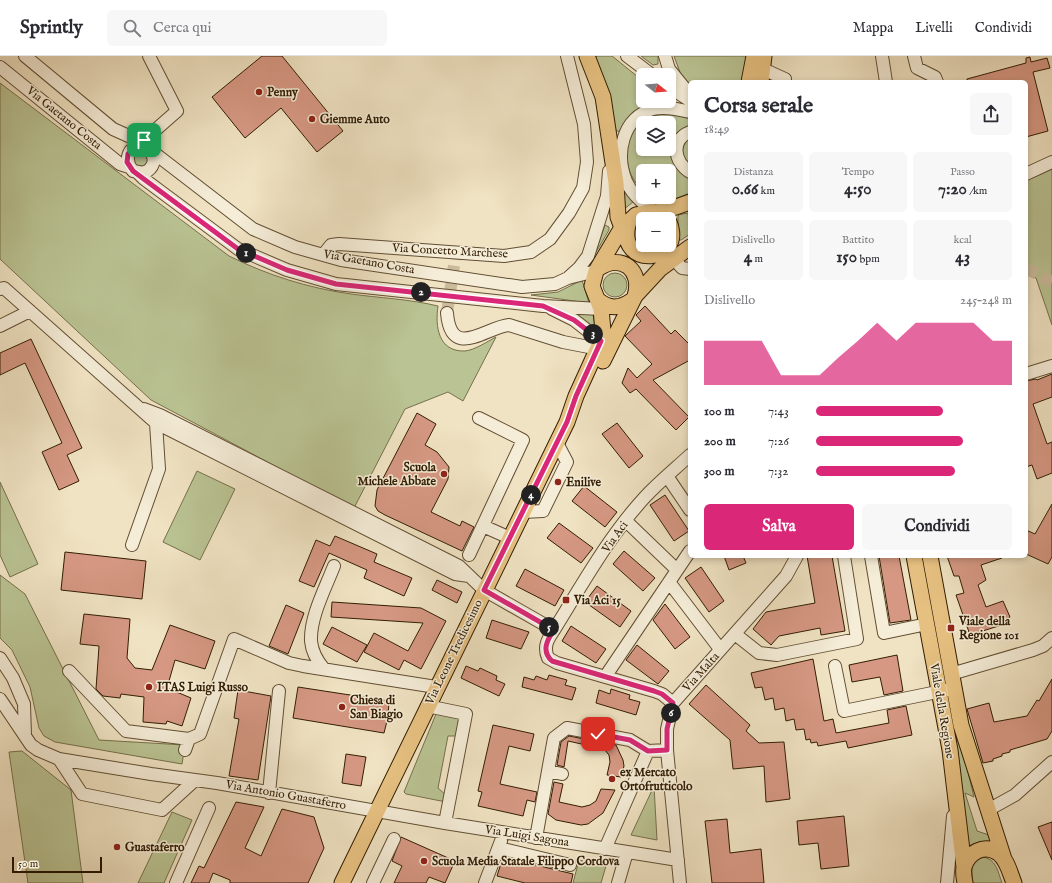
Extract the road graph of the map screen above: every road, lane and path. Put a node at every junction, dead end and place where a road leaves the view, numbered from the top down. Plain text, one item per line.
1 (25, 56) edge
2 (149, 56) edge
3 (567, 56) edge
4 (588, 56) edge
5 (628, 56) edge
6 (665, 56) edge
7 (754, 56) edge
8 (882, 56) edge
9 (914, 56) edge
10 (0, 67) edge
11 (643, 68) edge
12 (762, 69) edge
13 (749, 80) edge
14 (784, 80) edge
15 (886, 80) edge
16 (936, 80) edge
17 (676, 92) edge
18 (688, 93) edge
19 (688, 100) edge
20 (688, 111) edge
21 (688, 134) edge
22 (144, 147) junction
23 (610, 151) junction
24 (1052, 162) edge
25 (133, 170) junction
26 (688, 171) edge
27 (1028, 173) edge
28 (688, 203) edge
29 (655, 212) edge
30 (664, 212) edge
31 (636, 218) edge
32 (626, 229) junction
33 (688, 248) edge
34 (322, 255) junction
35 (667, 256) edge
36 (688, 269) edge
37 (598, 270) junction
38 (568, 278) junction
39 (0, 289) edge
40 (633, 298) junction
41 (543, 306) junction
42 (603, 306) junction
43 (30, 311) junction
44 (447, 313) tunnel mouth
45 (0, 326) edge
46 (600, 345) junction
47 (1052, 366) edge
48 (1028, 373) edge
49 (136, 406) junction
50 (479, 418) dead end
51 (567, 422) junction
52 (156, 423) junction
53 (688, 458) edge
54 (667, 476) junction
55 (688, 507) edge
56 (626, 521) junction
57 (483, 526) junction
58 (510, 538) junction
59 (132, 545) dead end
60 (688, 554) edge
61 (469, 555) dead end
62 (796, 558) edge
63 (844, 558) edge
64 (871, 558) edge
65 (914, 558) edge
66 (930, 558) edge
67 (334, 566) dead end
68 (677, 570) junction
69 (469, 576) junction
70 (669, 582) junction
71 (484, 590) junction
72 (927, 624) junction
73 (554, 630) junction
74 (735, 634) junction
75 (1052, 638) edge
76 (938, 644) junction
77 (720, 649) junction
78 (0, 658) edge
79 (835, 666) dead end
80 (324, 669) junction
81 (69, 672) dead end
82 (605, 677) junction
83 (948, 685) junction
84 (436, 687) junction
85 (279, 692) dead end
86 (0, 700) edge
87 (673, 703) junction
88 (427, 706) junction
89 (25, 736) junction
90 (667, 750) junction
91 (648, 751) junction
92 (59, 759) junction
93 (1052, 762) edge
94 (548, 772) junction
95 (562, 774) dead end
96 (195, 780) junction
97 (270, 793) junction
98 (954, 795) junction
99 (209, 808) dead end
100 (988, 810) junction
101 (377, 811) junction
102 (445, 823) junction
103 (505, 832) junction
104 (394, 838) dead end
105 (536, 838) junction
106 (499, 848) junction
107 (605, 849) junction
108 (628, 852) junction
109 (1004, 859) junction
110 (678, 860) junction
111 (570, 865) dead end
112 (963, 876) edge
113 (489, 882) edge
114 (176, 883) edge
115 (342, 883) edge
116 (373, 883) edge
117 (618, 883) edge
118 (680, 883) edge
119 (948, 883) edge
120 (1014, 883) edge

1 - 22 street, Via Gaetano Costa
2 - 22 street
3 - 34 street, Via Concetto Marchese
4 - 23 main road
5 - 11 street
6 - 18 street
7 - 13 main road
8 - 15 street
9 - 16 street
10 - 25 street, Via Gaetano Costa
12 - 14 street
17 - 19 street
20 - 29 street
21 - 26 street
22 - 25 street
22 - 25 street
22 - 34 street, Via Gaetano Costa
23 - 32 main road
23 - 38 street
24 - 27 street
25 - 41 street, Via Gaetano Costa
28 - 30 main road
31 - 32 main road
32 - 35 main road
32 - 37 main road
33 - 35 main road
34 - 38 street, Via Gaetano Costa
35 - 36 street
35 - 40 main road
37 - 38 street, Via Gaetano Costa
37 - 40 main road
37 - 42 main road
39 - 43 street
40 - 42 main road
40 - 51 main road
41 - 42 street, Via Gaetano Costa
41 - 46 street
42 - 46 main road
43 - 45 street
43 - 49 street
44 - 46 street
46 - 51 main road
47 - 48 street
49 - 52 street
49 - 69 street
50 - 57 street
51 - 58 main road, Via Leone Tredicesimo
52 - 59 street
52 - 69 street
53 - 54 street, Via Aci
54 - 55 street
54 - 56 street, Via Aci
56 - 68 street
56 - 73 street, Via Aci
57 - 58 street
57 - 61 street
58 - 71 main road, Via Leone Tredicesimo
60 - 68 street
62 - 74 street, Via Malta
63 - 74 street
64 - 72 street
65 - 72 main road, Viale della Regione
66 - 76 main road, Viale della Regione
67 - 80 street
68 - 70 street
69 - 71 street
70 - 77 street
70 - 82 street
71 - 73 street
71 - 84 main road, Via Leone Tredicesimo
72 - 76 main road, Viale della Regione
73 - 82 street, Via Aci
74 - 77 street, Via Malta
75 - 83 street
76 - 83 main road, Viale della Regione
76 - 83 main road, Viale della Regione
77 - 87 street, Via Malta
78 - 89 street
79 - 83 street
80 - 81 street
80 - 84 street
82 - 87 street
83 - 98 main road, Viale della Regione
83 - 100 main road, Viale della Regione
84 - 88 main road, Via Leone Tredicesimo
85 - 97 street
86 - 89 street, Via Antonio Guastaferro
87 - 90 street, Via Malta
88 - 101 main road, Via Leone Tredicesimo
88 - 102 street
89 - 92 street, Via Antonio Guastaferro
90 - 91 street
90 - 110 street, Via Malta
91 - 94 street
91 - 107 street
92 - 96 street, Via Antonio Guastaferro
92 - 96 street
93 - 100 street
94 - 95 street
94 - 105 street
96 - 97 street, Via Antonio Guastaferro
97 - 101 street, Via Antonio Guastaferro
98 - 112 main road, Viale della Regione
98 - 119 street
99 - 114 street
100 - 109 main road, Viale della Regione
101 - 102 street, Via Luigi Sagona
101 - 115 main road, Via Leone Tredicesimo
102 - 103 street, Via Luigi Sagona
103 - 105 street, Via Luigi Sagona
103 - 106 street
104 - 116 street
105 - 107 street, Via Luigi Sagona
106 - 111 street
106 - 113 street
107 - 108 street, Via Luigi Sagona
108 - 110 street, Via Luigi Sagona
108 - 117 street
109 - 112 main road
109 - 120 main road, Viale della Regione
110 - 118 street, Via Malta

